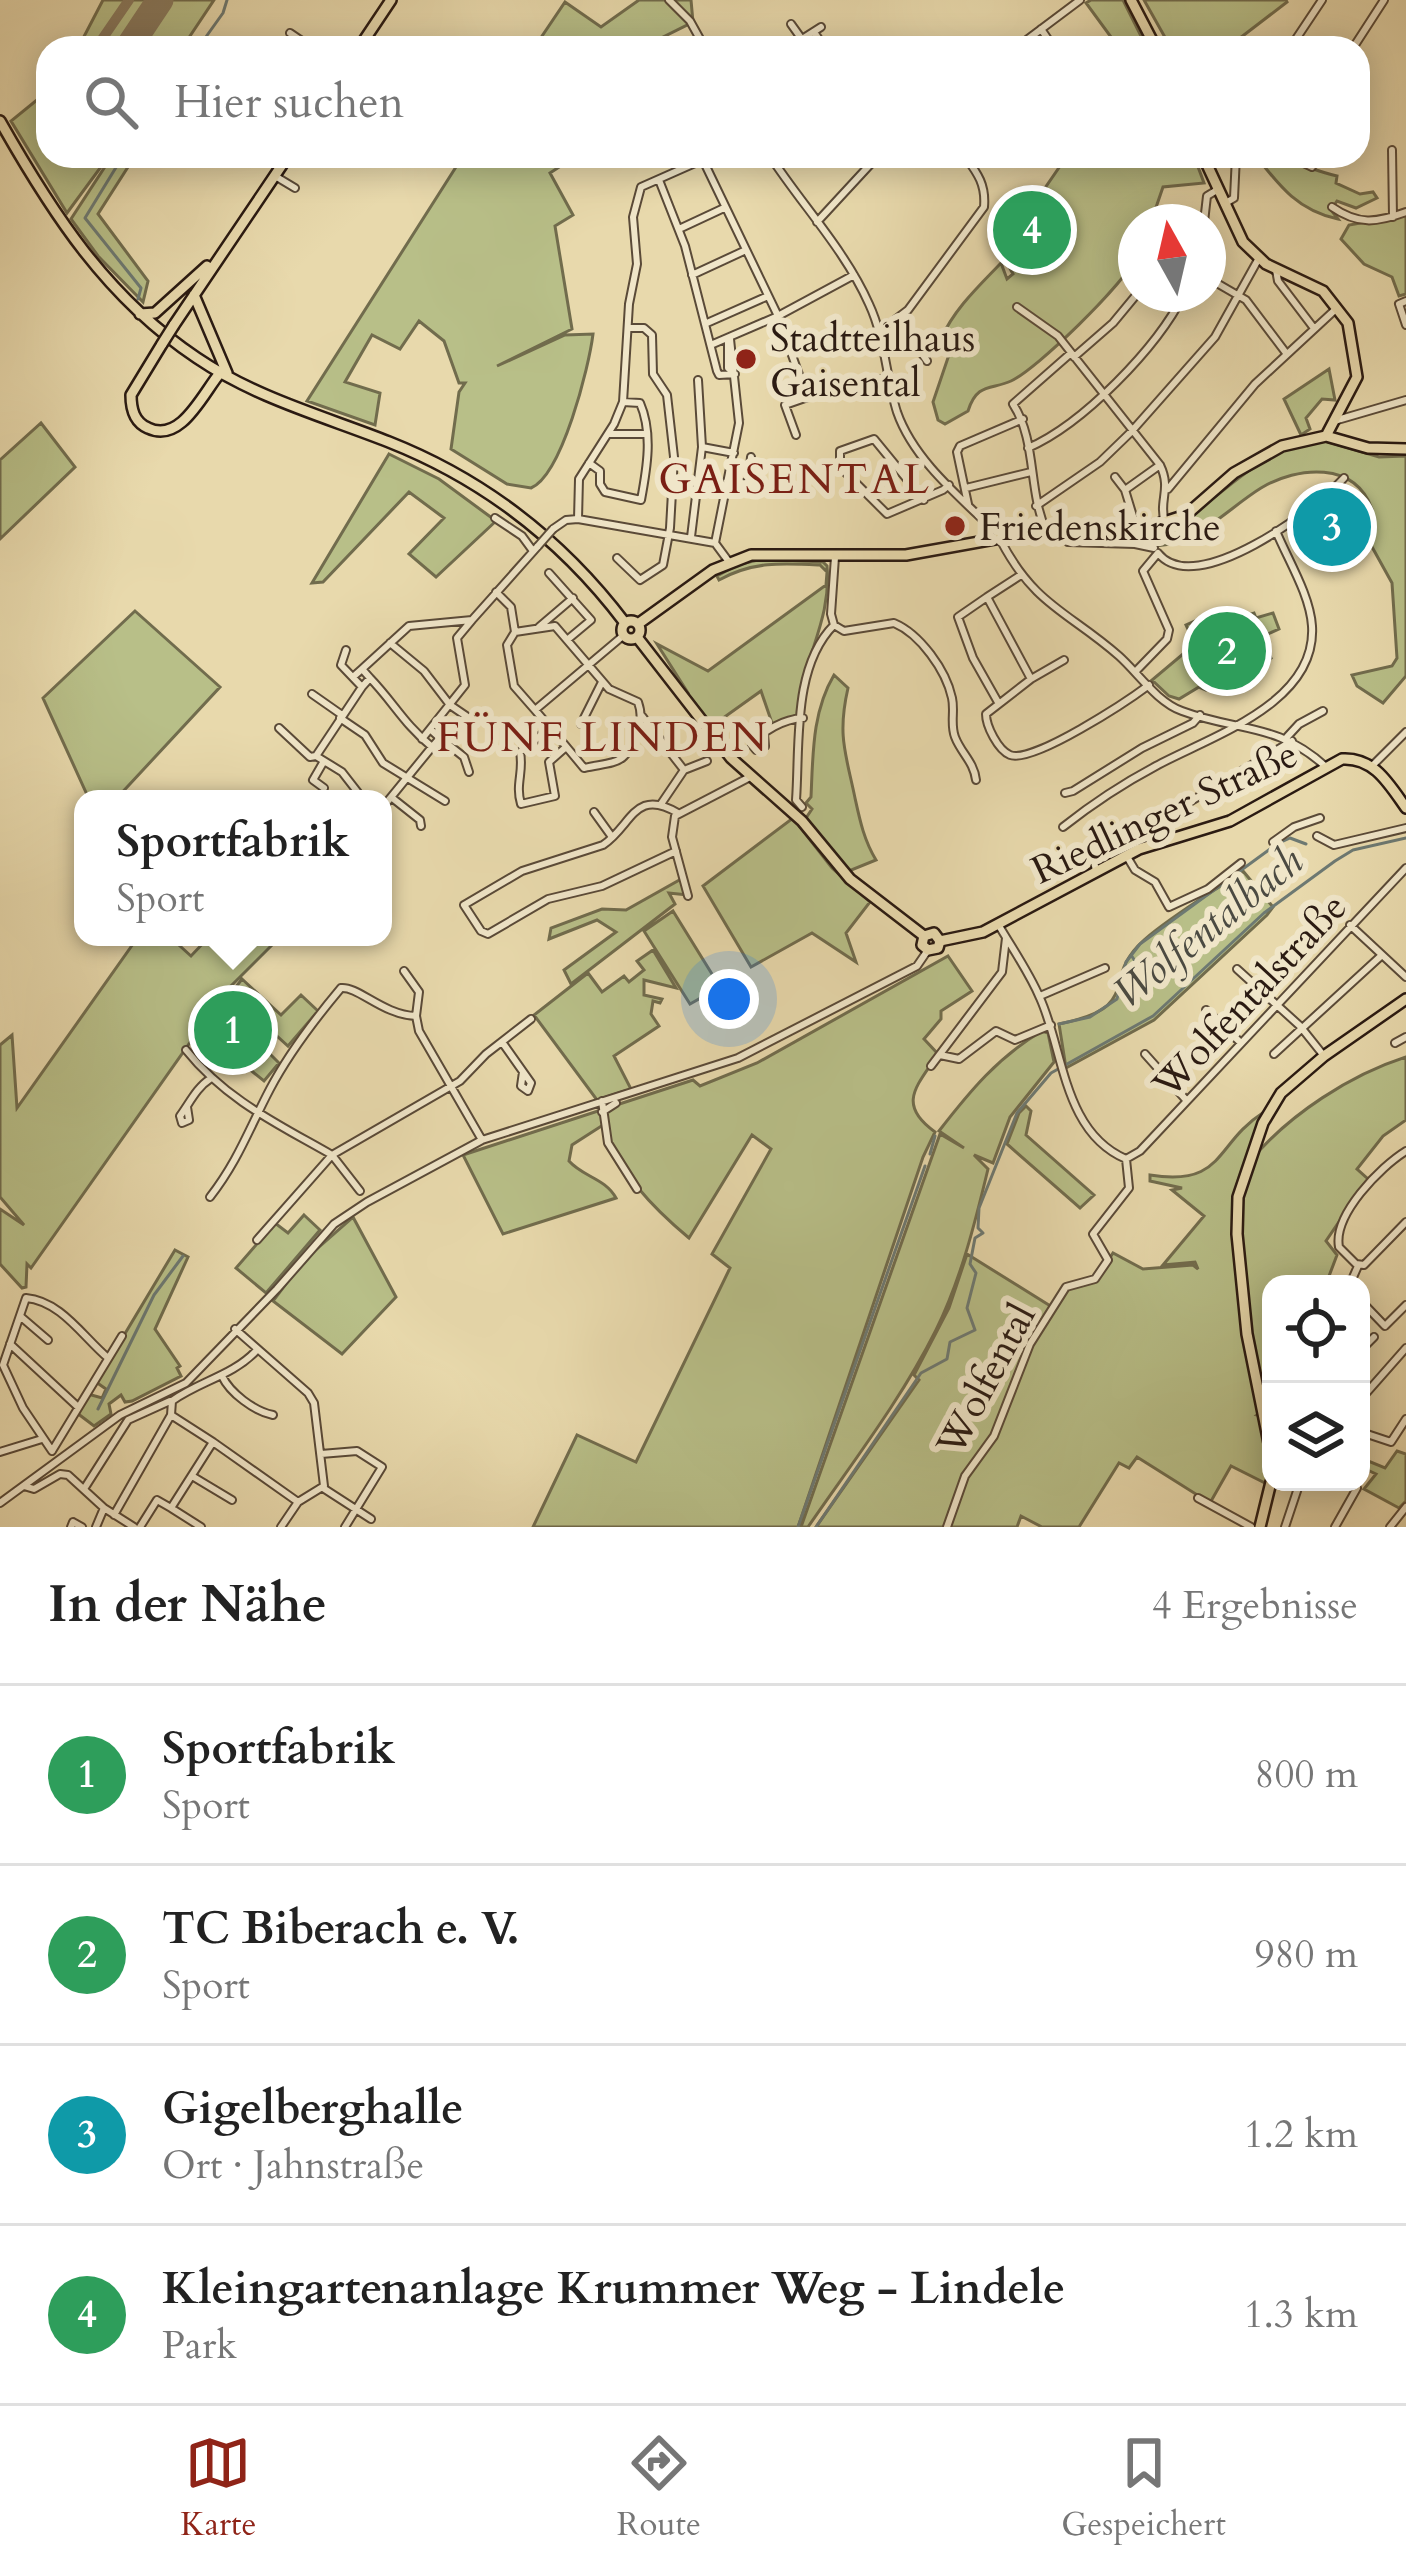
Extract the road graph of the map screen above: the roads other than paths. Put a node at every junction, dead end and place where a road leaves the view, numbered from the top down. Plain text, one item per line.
1 (391, 0) edge
2 (669, 0) edge
3 (1080, 0) edge
4 (1131, 0) edge
5 (1322, 0) edge
6 (1384, 0) edge
7 (791, 24) dead end
8 (1041, 29) junction
9 (290, 33) dead end
10 (811, 34) joint
11 (294, 36) edge
12 (366, 36) edge
13 (699, 36) edge
14 (808, 36) edge
15 (1032, 36) edge
16 (1046, 36) edge
17 (1150, 36) edge
18 (1298, 36) edge
19 (1361, 36) edge
20 (0, 122) edge
21 (1392, 150) dead end
22 (280, 168) edge
23 (685, 168) edge
24 (711, 168) edge
25 (779, 168) edge
26 (867, 168) edge
27 (974, 168) edge
28 (1208, 168) edge
29 (1235, 168) edge
30 (275, 176) junction
31 (659, 180) junction
32 (267, 187) junction
33 (1218, 189) junction
34 (1206, 204) edge
35 (1224, 204) joint
36 (726, 207) junction
37 (1332, 207) dead end
38 (1226, 208) edge
39 (1406, 212) edge
40 (1393, 217) junction
41 (817, 222) junction
42 (679, 229) junction
43 (746, 250) junction
44 (220, 255) junction
45 (1259, 258) junction
46 (1276, 270) junction
47 (854, 274) junction
48 (692, 275) junction
49 (1226, 288) edge
50 (194, 295) junction
51 (768, 296) junction
52 (1241, 296) junction
53 (1406, 302) edge
54 (1017, 307) dead end
55 (1339, 308) junction
56 (1122, 312) edge
57 (1172, 312) edge
58 (140, 314) junction
59 (778, 316) junction
60 (899, 319) junction
61 (707, 323) junction
62 (1406, 325) edge
63 (1313, 327) junction
64 (629, 328) junction
65 (880, 332) junction
66 (730, 339) junction
67 (713, 344) junction
68 (1286, 353) junction
69 (1072, 355) junction
70 (194, 356) junction
71 (927, 361) dead end
72 (220, 373) junction
73 (735, 374) junction
74 (890, 377) junction
75 (698, 380) dead end
76 (235, 381) junction
77 (1100, 394) junction
78 (201, 395) junction
79 (807, 397) junction
80 (1406, 400) edge
81 (623, 402) junction
82 (1023, 419) junction
83 (1334, 421) junction
84 (1132, 432) junction
85 (608, 434) junction
86 (644, 434) junction
87 (796, 435) dead end
88 (1331, 437) junction
89 (702, 447) junction
90 (1028, 448) junction
91 (1406, 449) edge
92 (734, 453) junction
93 (752, 457) dead end
94 (589, 463) junction
95 (1160, 465) junction
96 (1031, 472) junction
97 (1115, 477) dead end
98 (1344, 478) dead end
99 (727, 482) junction
100 (949, 485) junction
101 (966, 488) junction
102 (1168, 489) junction
103 (1125, 490) junction
104 (923, 500) junction
105 (968, 505) junction
106 (1036, 506) junction
107 (495, 518) dead end
108 (578, 519) junction
109 (1165, 523) junction
110 (1142, 527) junction
111 (1046, 530) junction
112 (1276, 531) junction
113 (670, 533) junction
114 (691, 537) junction
115 (999, 537) junction
116 (1068, 542) dead end
117 (715, 543) junction
118 (536, 548) junction
119 (1156, 550) junction
120 (835, 556) junction
121 (617, 558) dead end
122 (728, 562) junction
123 (549, 573) dead end
124 (1021, 574) junction
125 (496, 592) junction
126 (987, 596) junction
127 (573, 598) junction
128 (472, 620) junction
129 (552, 622) junction
130 (834, 625) junction
131 (629, 628) junction
132 (515, 632) junction
133 (567, 640) junction
134 (390, 643) junction
135 (346, 650) dead end
136 (1064, 660) dead end
137 (588, 665) junction
138 (362, 669) junction
139 (1136, 671) junction
140 (353, 677) junction
141 (370, 678) junction
142 (1031, 679) junction
143 (602, 682) junction
144 (1149, 685) junction
145 (362, 687) junction
146 (312, 694) dead end
147 (999, 704) junction
148 (450, 705) junction
149 (535, 710) junction
150 (1323, 711) dead end
151 (1200, 715) junction
152 (341, 716) junction
153 (642, 716) junction
154 (802, 718) junction
155 (472, 720) dead end
156 (581, 724) dead end
157 (1238, 727) junction
158 (278, 728) dead end
159 (430, 730) junction
160 (554, 732) junction
161 (1406, 732) edge
162 (764, 734) dead end
163 (440, 738) junction
164 (422, 739) junction
165 (1290, 739) junction
166 (433, 747) junction
167 (566, 747) junction
168 (320, 758) junction
169 (706, 760) dead end
170 (1372, 766) junction
171 (1326, 767) junction
172 (684, 770) junction
173 (469, 772) dead end
174 (752, 774) junction
175 (408, 778) junction
176 (976, 780) dead end
177 (324, 788) dead end
178 (356, 790) edge
179 (1065, 793) dead end
180 (392, 796) edge
181 (392, 798) edge
182 (1405, 799) edge
183 (445, 801) dead end
184 (661, 804) junction
185 (802, 807) dead end
186 (594, 812) dead end
187 (678, 812) junction
188 (421, 826) dead end
189 (1063, 827) dead end
190 (1406, 828) edge
191 (613, 838) junction
192 (1273, 842) dead end
193 (676, 851) junction
194 (1126, 855) junction
195 (1241, 863) dead end
196 (1406, 868) edge
197 (1096, 871) junction
198 (688, 896) dead end
199 (998, 924) junction
200 (1350, 925) junction
201 (924, 935) junction
202 (1006, 938) junction
203 (940, 940) junction
204 (928, 950) junction
205 (1382, 955) junction
206 (1106, 968) dead end
207 (1237, 969) dead end
208 (404, 971) dead end
209 (1406, 976) edge
210 (1040, 996) junction
211 (1406, 999) edge
212 (1277, 1005) junction
213 (1206, 1010) dead end
214 (416, 1016) junction
215 (531, 1019) dead end
216 (1300, 1027) junction
217 (1052, 1028) junction
218 (1406, 1037) edge
219 (502, 1042) junction
220 (1241, 1043) junction
221 (1395, 1043) dead end
222 (186, 1051) dead end
223 (939, 1054) junction
224 (1145, 1054) dead end
225 (1274, 1054) dead end
226 (1324, 1056) junction
227 (931, 1066) dead end
228 (524, 1072) dead end
229 (210, 1079) junction
230 (450, 1085) junction
231 (602, 1101) junction
232 (1186, 1101) junction
233 (616, 1103) dead end
234 (187, 1107) dead end
235 (602, 1112) junction
236 (259, 1114) junction
237 (482, 1140) junction
238 (1406, 1151) edge
239 (332, 1155) junction
240 (1128, 1159) junction
241 (637, 1189) dead end
242 (360, 1191) dead end
243 (210, 1197) dead end
244 (1406, 1222) edge
245 (257, 1240) dead end
246 (1359, 1265) junction
247 (1354, 1275) edge
248 (1406, 1305) edge
249 (1370, 1310) edge
250 (20, 1316) junction
251 (235, 1329) junction
252 (122, 1336) dead end
253 (1374, 1337) dead end
254 (48, 1340) dead end
255 (1370, 1341) edge
256 (9, 1343) junction
257 (1406, 1348) edge
258 (256, 1351) junction
259 (108, 1358) junction
260 (223, 1376) junction
261 (1370, 1389) edge
262 (172, 1401) junction
263 (78, 1406) junction
264 (1262, 1408) edge
265 (171, 1415) junction
266 (273, 1415) dead end
267 (1406, 1419) edge
268 (1370, 1435) edge
269 (42, 1438) junction
270 (213, 1442) junction
271 (52, 1450) junction
272 (0, 1452) edge
273 (322, 1454) junction
274 (52, 1462) junction
275 (192, 1476) junction
276 (23, 1485) junction
277 (323, 1488) junction
278 (84, 1489) junction
279 (1268, 1491) edge
280 (1297, 1491) edge
281 (1355, 1491) edge
282 (1198, 1498) dead end
283 (232, 1500) dead end
284 (298, 1502) junction
285 (0, 1503) edge
286 (172, 1506) junction
287 (1406, 1507) edge
288 (104, 1508) junction
289 (356, 1509) junction
290 (114, 1515) junction
291 (371, 1519) dead end
292 (71, 1527) edge
293 (82, 1527) edge
294 (96, 1527) edge
295 (137, 1527) edge
296 (200, 1527) edge
297 (280, 1527) edge
298 (345, 1527) edge
299 (947, 1527) edge
300 (1256, 1527) edge
301 (1285, 1527) edge
302 (1335, 1527) edge
303 (1390, 1527) edge

1 - 12 main road
2 - 13 street
3 - 8 street
4 - 17 main road
5 - 18 street
6 - 19 street
7 - 10 street
8 - 15 street
8 - 16 street
9 - 11 street
10 - 14 street
20 - 58 main road
21 - 40 street
22 - 30 main road
23 - 31 street
24 - 36 street
25 - 41 street
26 - 41 street
27 - 60 street
28 - 33 main road
29 - 35 street
30 - 32 main road
30 - 32 street
31 - 42 street
31 - 64 street
32 - 44 main road
33 - 34 street
33 - 35 main road
36 - 42 street
36 - 43 street
37 - 40 street
38 - 45 main road
39 - 40 street
41 - 47 street
42 - 48 street
43 - 48 street
43 - 51 street
44 - 50 main road
44 - 58 main road
45 - 46 main road
45 - 52 street
46 - 55 main road
46 - 63 street
47 - 59 street
47 - 65 street
48 - 61 street
49 - 52 street
50 - 76 main road
50 - 78 main road, bridge
51 - 59 street
51 - 61 street
52 - 68 street
52 - 84 street
53 - 62 street
54 - 69 street
55 - 63 street
55 - 83 main road
56 - 69 street
57 - 77 street
58 - 70 main road
59 - 66 street
59 - 79 street
60 - 65 street
60 - 71 street
61 - 67 street
63 - 68 street
64 - 81 street
64 - 113 street
65 - 74 street
66 - 67 street
66 - 73 street
67 - 73 street
68 - 102 street
69 - 77 street
69 - 82 street
70 - 72 main road
70 - 78 main road
72 - 76 main road
72 - 78 main road
73 - 92 street
74 - 79 street
74 - 100 street
75 - 89 street
76 - 131 main road
77 - 84 street
77 - 90 street
79 - 87 street
80 - 83 street
81 - 85 street
81 - 86 street
82 - 90 street
82 - 101 street
83 - 88 main road
84 - 95 street
84 - 106 street
85 - 86 street
85 - 94 street
86 - 94 street
88 - 91 main road
88 - 109 main road
89 - 92 street
89 - 114 street
90 - 96 street
92 - 99 street
93 - 99 street
94 - 108 street
95 - 102 street
95 - 103 street
96 - 101 street
96 - 106 street
97 - 103 street
98 - 112 street
99 - 117 street
100 - 104 street
100 - 105 street
101 - 105 street
102 - 109 street
103 - 110 street
104 - 104 street
105 - 115 street
106 - 111 street
107 - 118 street
108 - 113 street
108 - 118 street, bridge
109 - 110 main road
110 - 111 main road
110 - 119 street
111 - 115 main road
112 - 119 street
112 - 157 street
113 - 114 street
113 - 121 street
114 - 117 street
115 - 120 main road
115 - 124 street
116 - 119 street
117 - 122 street
118 - 125 street
119 - 139 street
120 - 122 main road
120 - 130 street
122 - 131 main road
123 - 127 street
124 - 126 street
124 - 139 street
125 - 128 street
125 - 132 street
126 - 142 street
126 - 147 street
127 - 129 street
127 - 133 street
128 - 134 street
128 - 148 street
129 - 132 street
129 - 133 street
130 - 154 street
130 - 176 street
131 - 137 street
131 - 174 main road
132 - 149 street
133 - 137 street
134 - 138 street
134 - 148 street
135 - 140 street
136 - 142 street
137 - 143 street
137 - 149 street
138 - 140 street
138 - 141 street
139 - 144 street
140 - 145 street
141 - 145 street
141 - 164 street
142 - 147 street
143 - 153 street
143 - 156 street
144 - 147 street
144 - 151 street
145 - 152 street
146 - 152 street
148 - 155 street
148 - 159 street
149 - 160 street
150 - 165 street
151 - 157 street
151 - 179 street
152 - 168 street
152 - 175 street
153 - 167 street
153 - 172 street
154 - 162 street
154 - 185 street
157 - 165 street
157 - 189 street
158 - 168 street
159 - 163 street
159 - 164 street
160 - 167 street
160 - 167 street
161 - 170 street
163 - 166 street
163 - 173 street
164 - 166 street
165 - 171 street
165 - 197 street
166 - 175 street
168 - 177 street
168 - 178 street
169 - 172 street
170 - 171 main road, Riedlinger Straße
170 - 182 main road
171 - 194 main road, Riedlinger Straße
172 - 184 street
174 - 187 street
174 - 201 main road
175 - 180 street
175 - 183 street
181 - 188 street
184 - 187 street
184 - 191 street
186 - 191 street
187 - 193 street
190 - 192 street
191 - 193 street
193 - 198 street
194 - 195 street
194 - 197 main road, Riedlinger Straße
196 - 200 street, Wolfentalstraße
197 - 199 main road, Riedlinger Straße
199 - 202 street
199 - 203 main road, Riedlinger Straße
200 - 205 street
200 - 212 street, Wolfentalstraße
201 - 203 main road
201 - 204 main road
202 - 210 street
202 - 223 street
203 - 204 main road, Riedlinger Straße
204 - 231 street
205 - 209 street
205 - 216 street
206 - 210 street
207 - 212 street
208 - 214 street
210 - 217 street
211 - 226 main road
212 - 216 street
212 - 220 street, Wolfentalstraße
213 - 220 street
214 - 230 street
214 - 236 street
215 - 219 street
216 - 225 street
216 - 226 street
217 - 223 street
217 - 240 street
218 - 221 street
219 - 228 street
219 - 230 street
220 - 232 street, Wolfentalstraße
222 - 229 street
223 - 227 street
224 - 232 street
226 - 264 main road
229 - 234 street
229 - 236 street
230 - 237 street
230 - 239 street
231 - 235 street
231 - 237 street
232 - 240 street, Wolfentalstraße
233 - 235 street
235 - 241 street
236 - 239 street
236 - 243 street
237 - 251 street
238 - 246 street
239 - 242 street
239 - 245 street
240 - 299 street, Wolfental
244 - 246 street
246 - 247 street
248 - 249 street
250 - 254 street
250 - 256 street
250 - 259 street
251 - 258 street
251 - 274 street
252 - 259 street
253 - 255 street
256 - 263 street
256 - 269 street
257 - 261 street
258 - 260 street
258 - 273 street
259 - 263 street
260 - 262 street
260 - 266 street
262 - 265 street
262 - 278 street
263 - 271 street
265 - 270 street
265 - 290 street
267 - 268 street
269 - 271 street
269 - 272 street
270 - 275 street
270 - 284 street
271 - 274 street
273 - 277 street
273 - 289 street
274 - 276 street
275 - 283 street
275 - 286 street
276 - 278 street
276 - 285 street
277 - 284 street
277 - 289 street
278 - 288 street
279 - 300 main road
280 - 301 street
281 - 302 street
282 - 300 street
284 - 297 street
286 - 295 street
286 - 296 street
287 - 303 street
288 - 290 street
288 - 294 street
289 - 291 street
289 - 298 street
290 - 295 street
292 - 293 street

